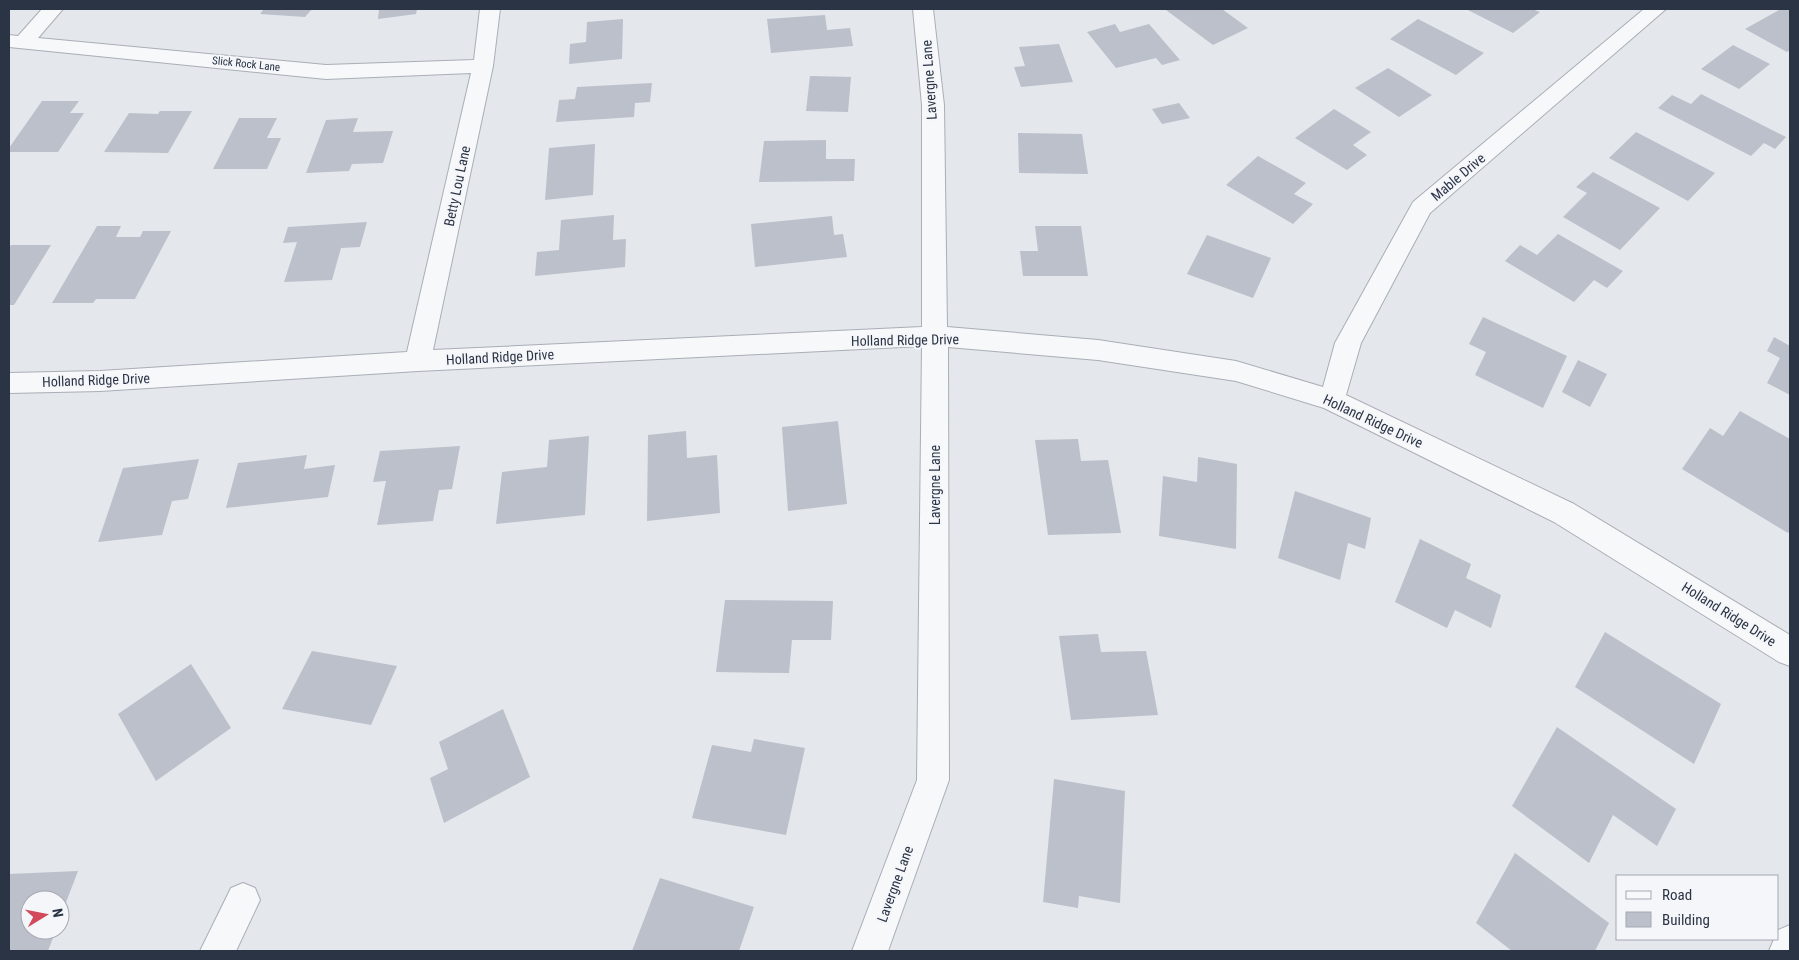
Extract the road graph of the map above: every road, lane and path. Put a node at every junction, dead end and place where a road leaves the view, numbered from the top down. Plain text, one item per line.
1 (53, 9) edge
2 (490, 9) edge
3 (923, 9) edge
4 (1656, 9) edge
5 (16, 42) edge
6 (483, 66) junction
7 (935, 336) junction
8 (418, 362) junction
9 (9, 383) edge
10 (1332, 400) junction
11 (1790, 652) edge
12 (242, 900) dead end
13 (1790, 943) edge
14 (218, 951) edge
15 (870, 951) edge
16 (1787, 951) edge

1 - 5 street
2 - 6 street, Betty Lou Lane
3 - 7 street, Lavergne Lane
4 - 10 street, Mable Drive
5 - 6 street, Slick Rock Lane
6 - 8 street, Betty Lou Lane
7 - 8 street, Holland Ridge Drive
7 - 10 street, Holland Ridge Drive
7 - 15 street, Lavergne Lane
8 - 9 street, Holland Ridge Drive
10 - 11 street, Holland Ridge Drive
12 - 14 street
13 - 16 street

